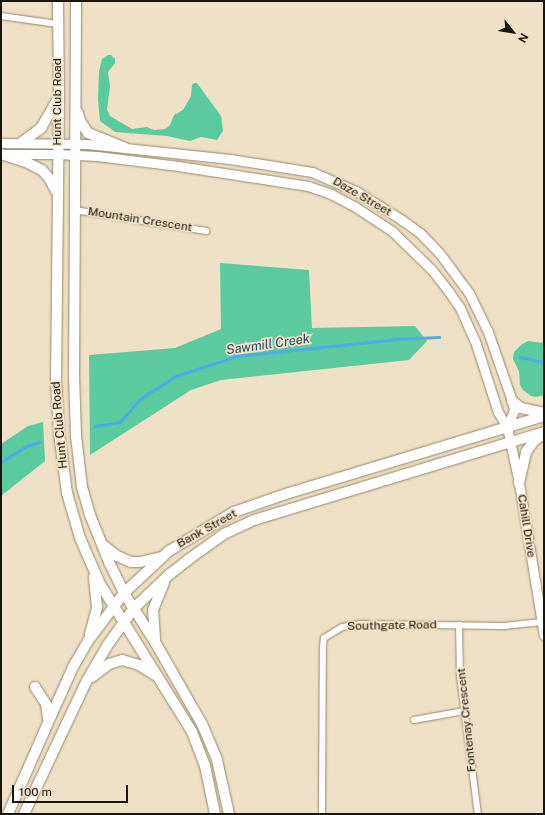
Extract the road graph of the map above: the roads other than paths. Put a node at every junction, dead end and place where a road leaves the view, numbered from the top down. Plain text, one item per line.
1 (58, 1) edge
2 (76, 1) edge
3 (1, 16) edge
4 (57, 24) junction
5 (59, 97) junction
6 (76, 106) junction
7 (1, 142) edge
8 (22, 142) junction
9 (57, 142) junction
10 (75, 143) junction
11 (125, 148) junction
12 (1, 154) edge
13 (57, 154) junction
14 (75, 155) junction
15 (230, 159) junction
16 (312, 172) junction
17 (228, 174) junction
18 (308, 186) junction
19 (57, 193) junction
20 (74, 210) junction
21 (402, 220) junction
22 (206, 231) dead end
23 (392, 232) junction
24 (496, 355) junction
25 (482, 361) junction
26 (512, 401) junction
27 (544, 414) edge
28 (507, 427) junction
29 (544, 433) edge
30 (510, 442) junction
31 (426, 451) junction
32 (428, 467) junction
33 (81, 474) junction
34 (64, 476) junction
35 (519, 483) junction
36 (314, 486) junction
37 (317, 500) junction
38 (218, 521) junction
39 (224, 534) junction
40 (102, 545) junction
41 (161, 557) junction
42 (93, 569) junction
43 (170, 574) junction
44 (124, 593) junction
45 (113, 606) junction
46 (134, 608) junction
47 (124, 622) junction
48 (543, 622) edge
49 (459, 625) junction
50 (544, 635) edge
51 (88, 642) junction
52 (155, 642) junction
53 (159, 678) junction
54 (86, 682) junction
55 (35, 687) dead end
56 (61, 695) junction
57 (77, 704) junction
58 (464, 711) junction
59 (414, 720) dead end
60 (48, 723) junction
61 (8, 814) edge
62 (24, 814) edge
63 (215, 814) edge
64 (229, 814) edge
65 (322, 814) edge
66 (478, 814) edge

1 - 4 main road, Hunt Club Road
2 - 6 main road, Hunt Club Road
3 - 4 street
4 - 5 main road, Hunt Club Road
5 - 8 main road
5 - 9 main road, Hunt Club Road
6 - 10 main road, Hunt Club Road
6 - 11 main road
7 - 8 street, Daze Street
8 - 9 street, Daze Street
9 - 10 street, Daze Street
9 - 13 main road, Hunt Club Road
10 - 11 street, Daze Street
10 - 14 main road, Hunt Club Road
11 - 15 street, Daze Street
12 - 13 street, Daze Street
12 - 19 main road
13 - 14 street, Daze Street
13 - 19 main road, Hunt Club Road
14 - 17 street, Daze Street
14 - 20 main road, Hunt Club Road
15 - 16 street, Daze Street
15 - 17 street
16 - 18 street
16 - 21 street, Daze Street
17 - 18 street, Daze Street
18 - 23 street, Daze Street
19 - 34 main road, Hunt Club Road
20 - 22 street, Mountain Crescent
20 - 33 main road, Hunt Club Road
21 - 23 street
21 - 24 street, Daze Street
23 - 25 street, Daze Street
24 - 25 street
24 - 26 street, Daze Street
25 - 28 street, Daze Street
26 - 27 main road
26 - 28 street, Daze Street
27 - 28 main road, Bank Street
28 - 30 street, Daze Street
28 - 31 main road, Bank Street
29 - 30 main road, Bank Street
29 - 35 main road
30 - 32 main road, Bank Street
30 - 35 street, Cahill Drive
31 - 32 main road
31 - 36 main road, Bank Street
32 - 37 main road, Bank Street
33 - 34 main road
33 - 40 main road, Hunt Club Road
34 - 42 main road, Hunt Club Road
35 - 48 street, Cahill Drive
36 - 37 main road
36 - 38 main road, Bank Street
37 - 39 main road, Bank Street
38 - 39 main road
38 - 41 main road, Bank Street
39 - 43 main road, Bank Street
40 - 41 main road
40 - 44 main road, Hunt Club Road
41 - 44 main road, Bank Street
42 - 45 main road, Hunt Club Road
42 - 51 main road
43 - 46 main road, Bank Street
43 - 52 main road
44 - 45 main road, Bank Street
44 - 46 main road, Hunt Club Road
45 - 47 main road, Hunt Club Road
45 - 51 main road, Bank Street
46 - 47 main road, Bank Street
46 - 52 main road, Hunt Club Road
47 - 53 main road, Hunt Club Road
47 - 54 main road, Bank Street
48 - 49 street, Southgate Road
48 - 50 street, Cahill Drive
49 - 58 street, Fontenay Crescent
49 - 65 street, Southgate Road
51 - 56 main road, Bank Street
52 - 64 main road, Hunt Club Road
53 - 54 main road
53 - 63 main road, Hunt Club Road
54 - 57 main road, Bank Street
55 - 60 main road
56 - 57 main road
56 - 60 main road, Bank Street
57 - 62 main road, Bank Street
58 - 59 street
58 - 66 street, Fontenay Crescent
60 - 61 main road, Bank Street

